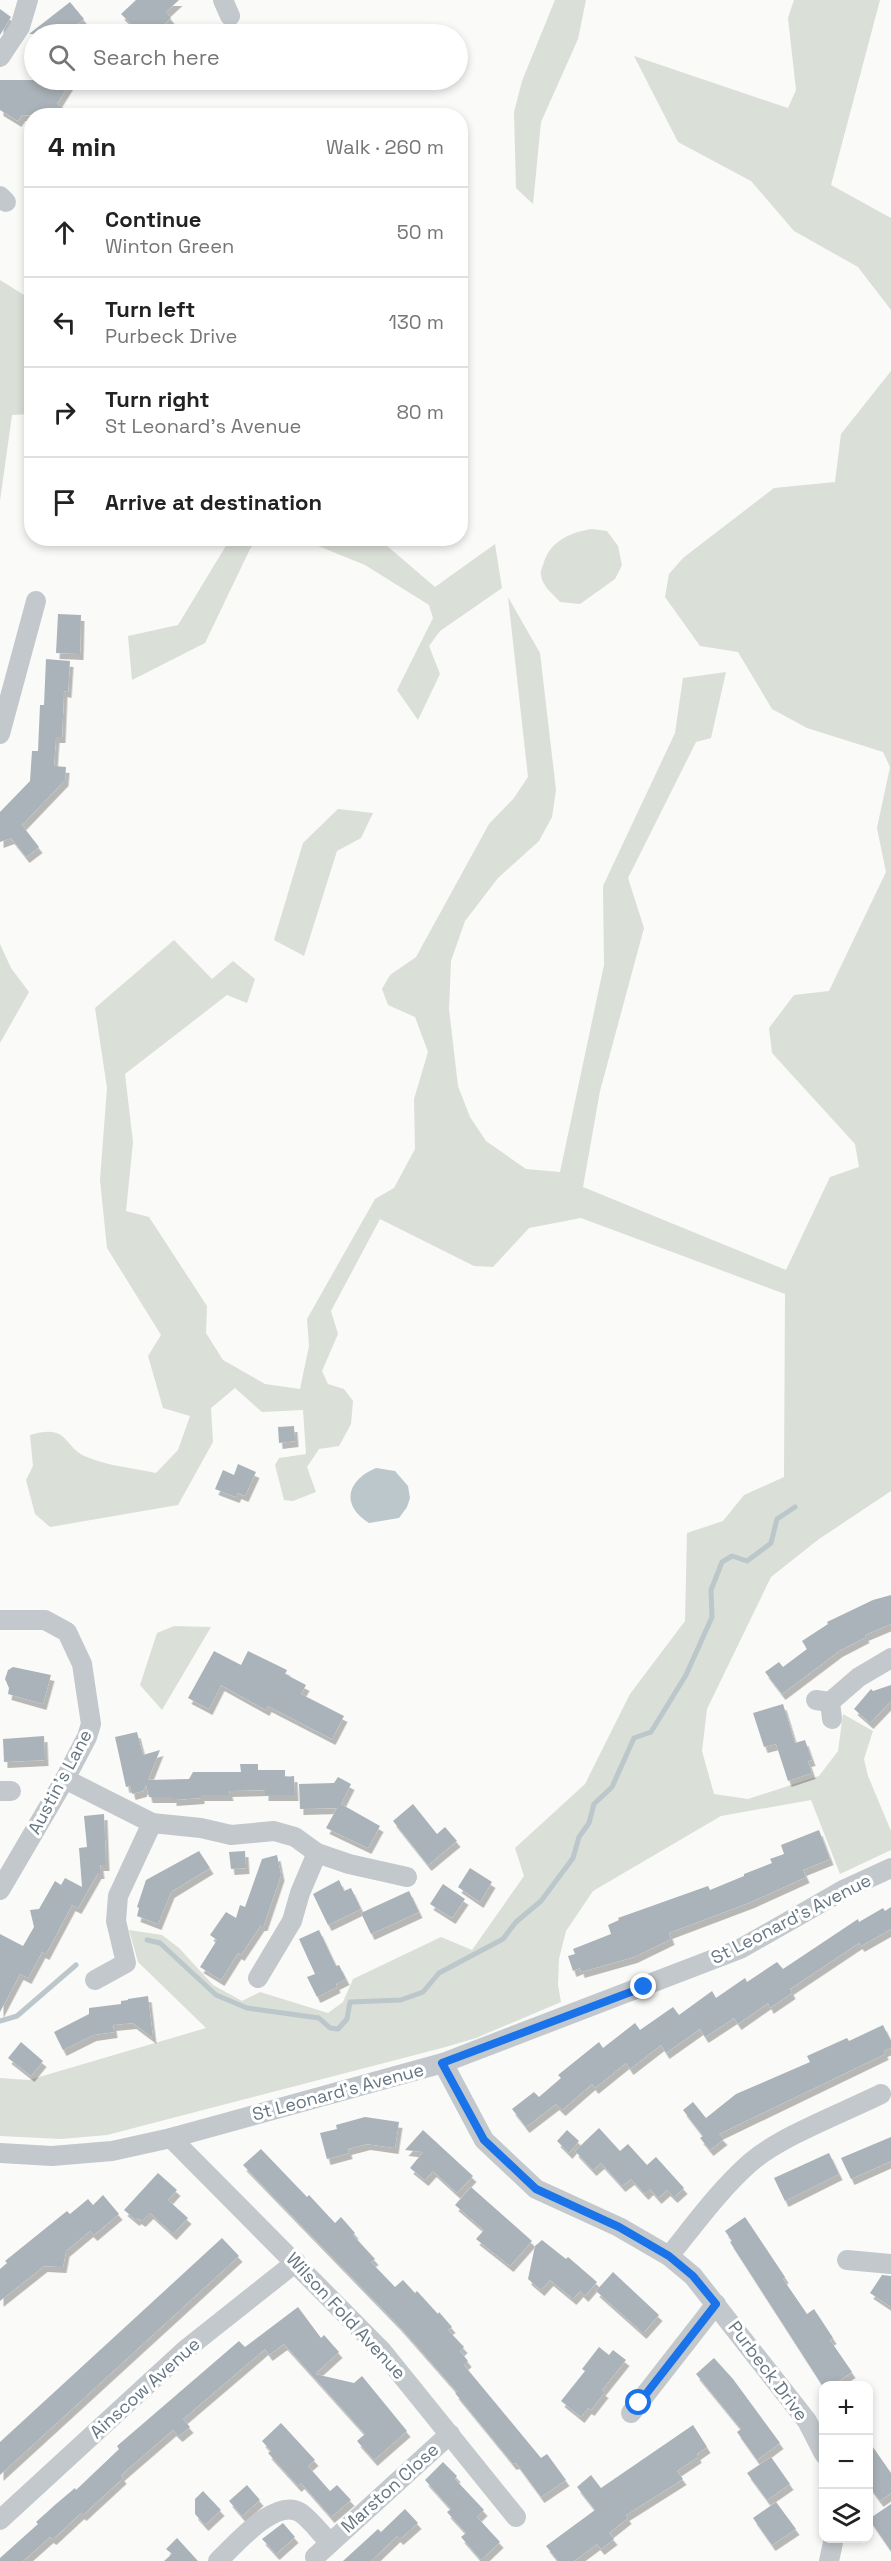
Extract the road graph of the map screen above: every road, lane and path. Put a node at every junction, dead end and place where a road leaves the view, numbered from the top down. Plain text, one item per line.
1 (28, 0) edge
2 (0, 57) edge
3 (36, 601) dead end
4 (0, 734) edge
5 (0, 1620) edge
6 (891, 1658) edge
7 (826, 1707) dead end
8 (65, 1779) junction
9 (152, 1823) junction
10 (317, 1853) junction
11 (891, 1868) edge
12 (406, 1877) dead end
13 (0, 1890) edge
14 (258, 1978) dead end
15 (95, 1980) dead end
16 (442, 2063) junction
17 (881, 2094) dead end
18 (171, 2138) junction
19 (0, 2153) edge
20 (669, 2256) junction
21 (847, 2260) dead end
22 (296, 2262) junction
23 (891, 2264) edge
24 (716, 2304) junction
25 (640, 2410) dead end
26 (450, 2434) junction
27 (819, 2444) edge
28 (506, 2512) dead end
29 (0, 2520) edge
30 (330, 2543) junction
31 (833, 2543) edge
32 (315, 2557) dead end
33 (218, 2561) edge
34 (829, 2561) edge

1 - 2 street
3 - 4 street
5 - 8 street, Austin's Lane
6 - 7 street
8 - 9 street
8 - 13 street, Austin's Lane
9 - 10 street
9 - 15 street
10 - 12 street
10 - 14 street
11 - 16 street, St Leonard's Avenue
16 - 18 street, St Leonard's Avenue
16 - 20 street, Purbeck Drive
17 - 20 street
18 - 19 street, St Leonard's Avenue
18 - 22 street, Wilson Fold Avenue
20 - 24 street, Purbeck Drive
21 - 23 street
22 - 26 street, Wilson Fold Avenue
22 - 29 street, Ainscow Avenue
24 - 25 street
24 - 27 street, Purbeck Drive
26 - 28 street, Wilson Fold Avenue
26 - 30 street, Marston Close
30 - 32 street, Marston Close
30 - 33 street, Marston Close
31 - 34 street

